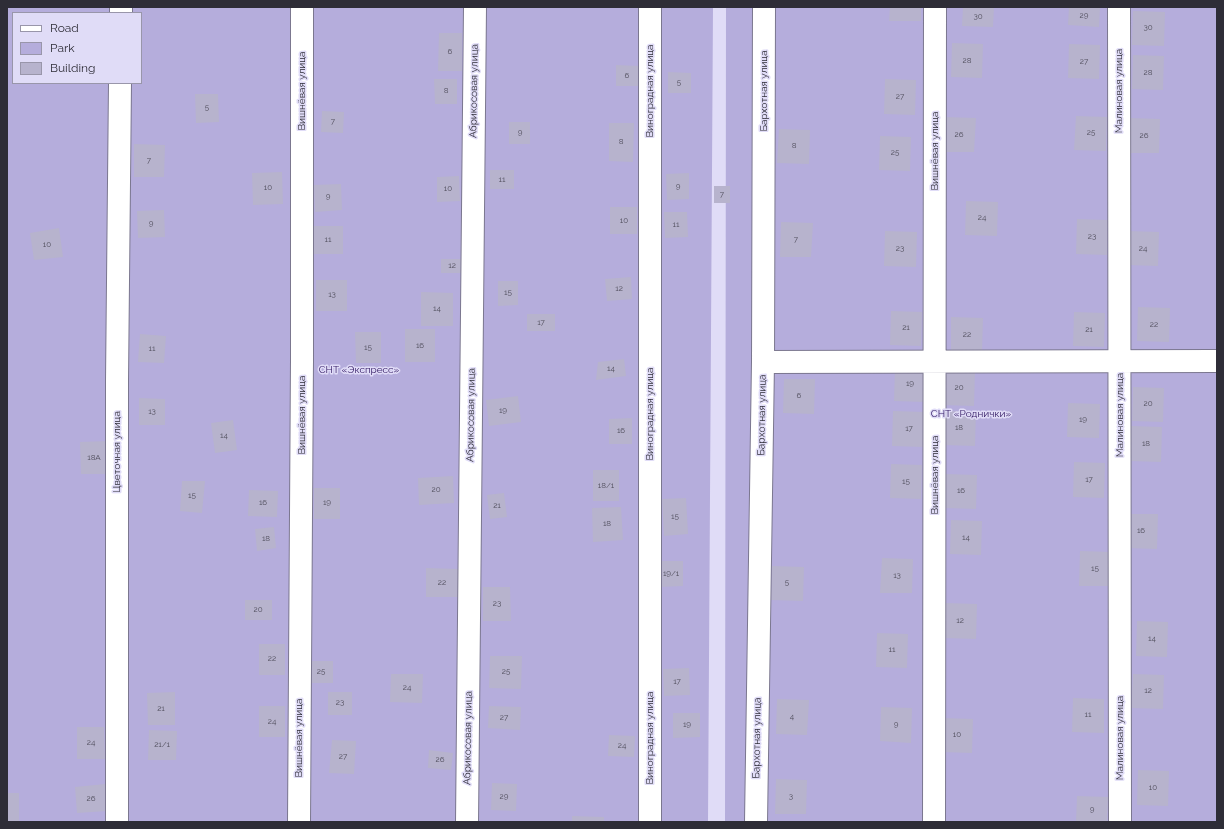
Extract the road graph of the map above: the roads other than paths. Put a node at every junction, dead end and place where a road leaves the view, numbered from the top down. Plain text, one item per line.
1 (302, 7) edge
2 (475, 7) edge
3 (650, 7) edge
4 (764, 7) edge
5 (935, 7) edge
6 (1119, 7) edge
7 (120, 84) edge
8 (1217, 361) edge
9 (763, 362) junction
10 (1120, 362) junction
11 (935, 363) junction
12 (117, 822) edge
13 (299, 822) edge
14 (467, 822) edge
15 (650, 822) edge
16 (756, 822) edge
17 (934, 822) edge
18 (1120, 822) edge

1 - 13 street, Вишнёвая улица
2 - 14 street, Абрикосовая улица
3 - 15 street, Виноградная улица
4 - 9 street, Бархотная улица
5 - 11 street, Вишнёвая улица
6 - 10 street, Малиновая улица
7 - 12 street, Цветочная улица
8 - 10 street
9 - 11 street
9 - 16 street, Бархотная улица
10 - 11 street
10 - 18 street, Малиновая улица
11 - 17 street, Вишнёвая улица

